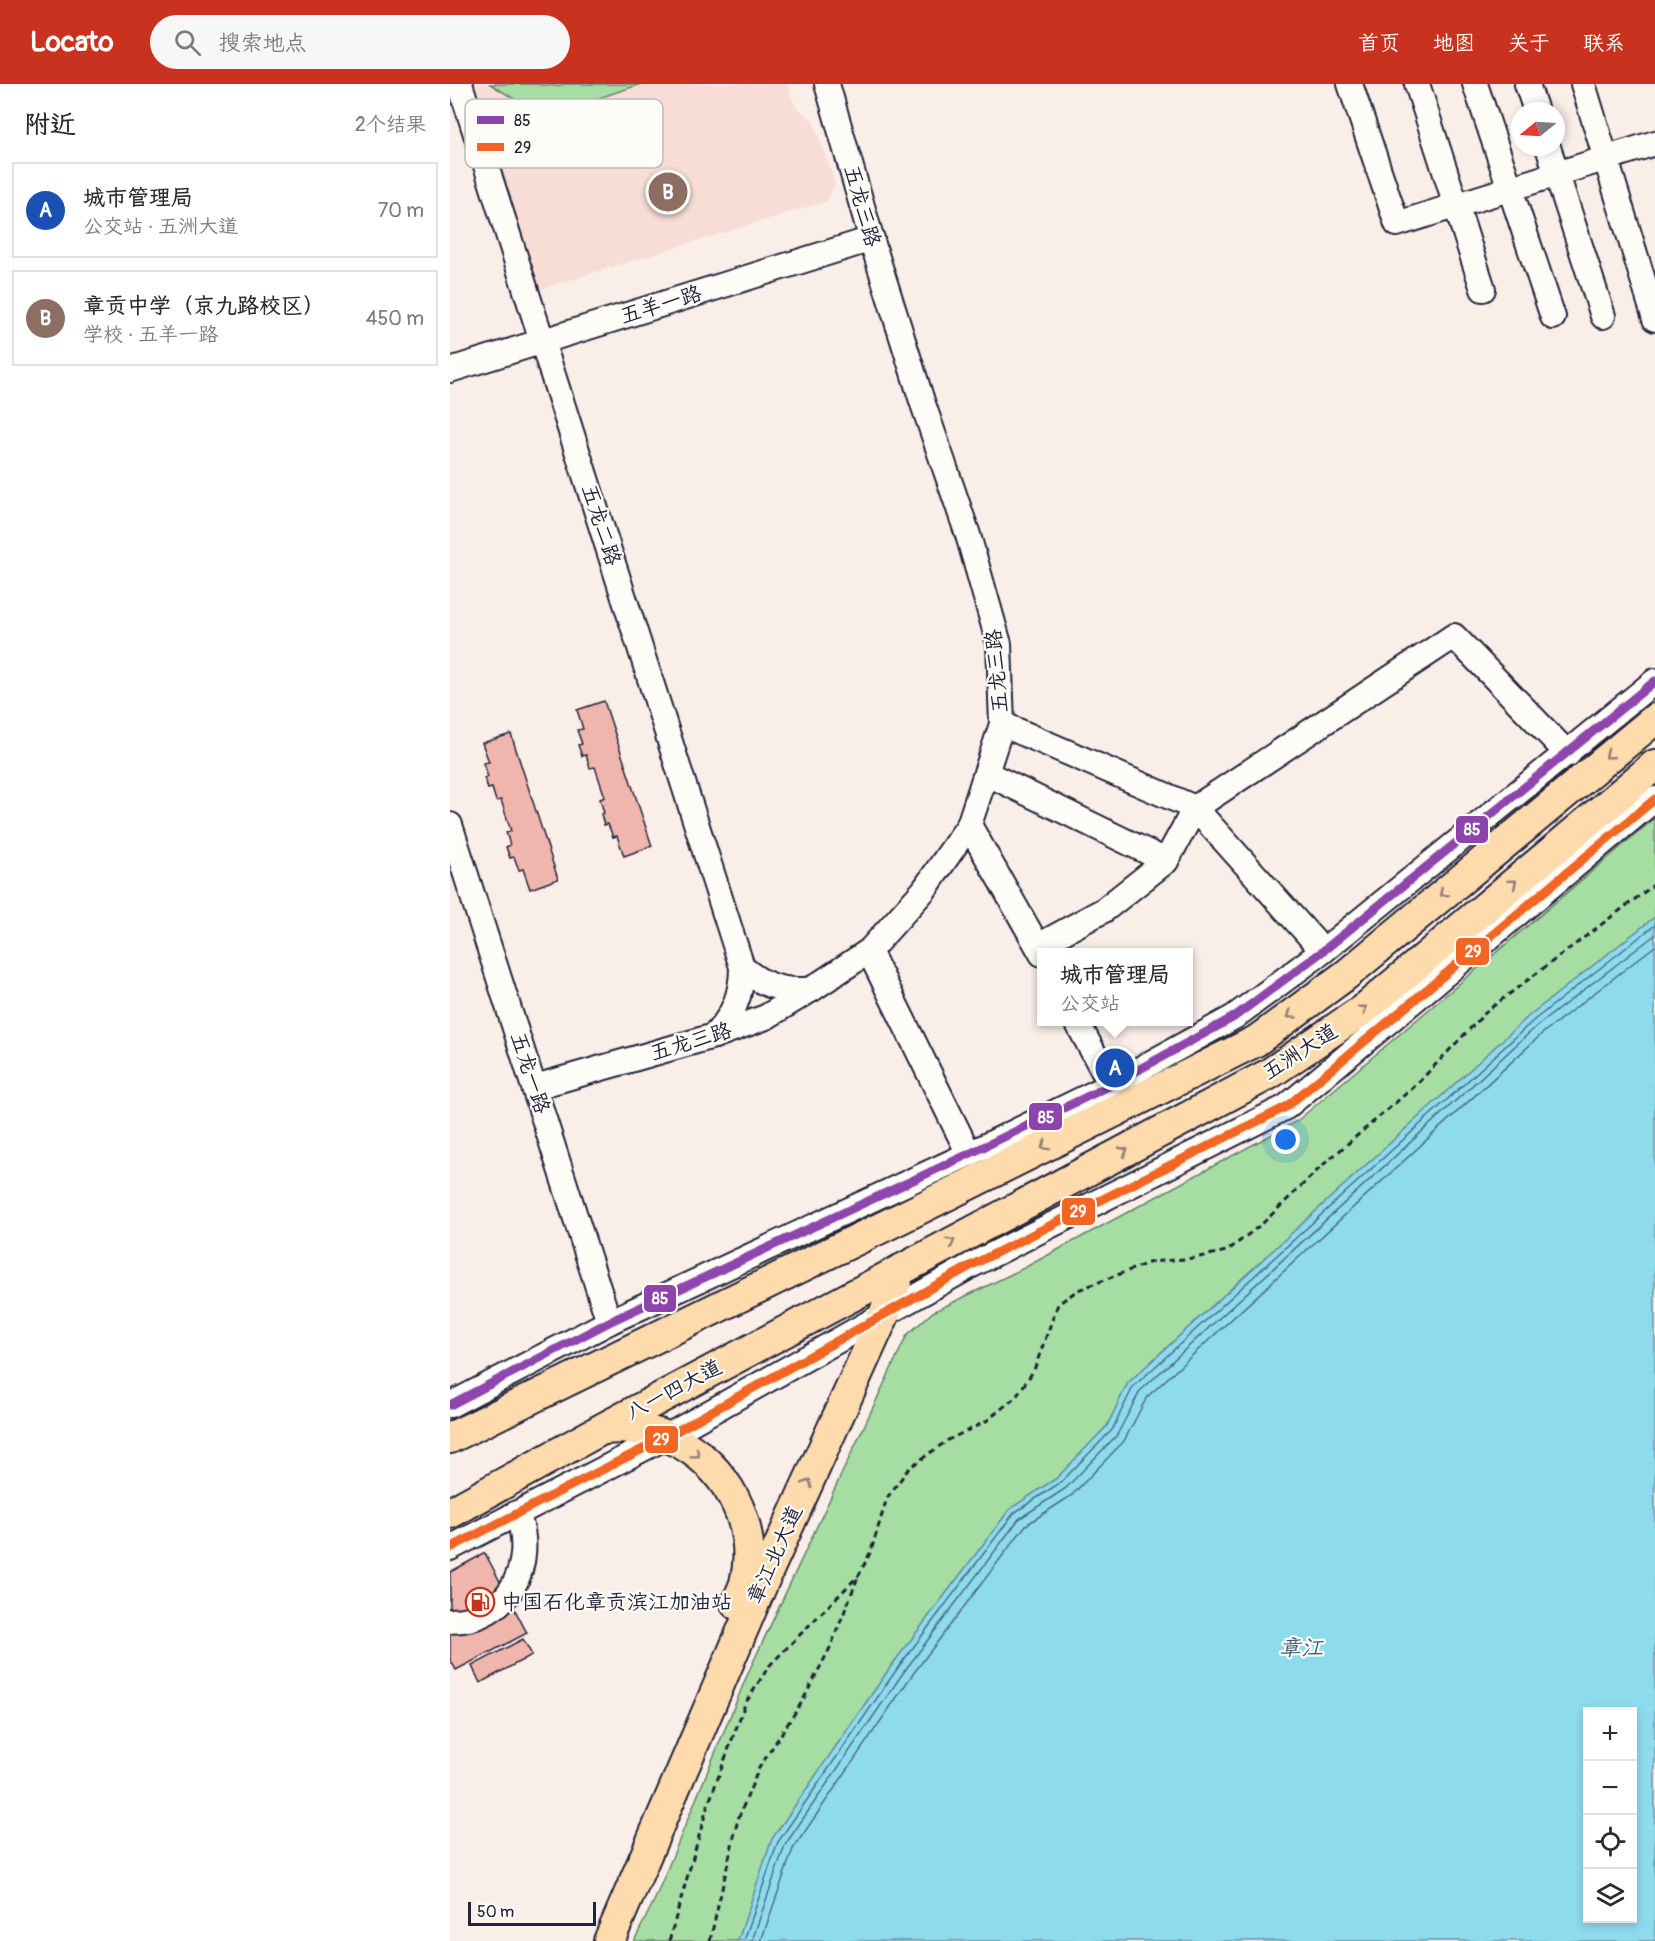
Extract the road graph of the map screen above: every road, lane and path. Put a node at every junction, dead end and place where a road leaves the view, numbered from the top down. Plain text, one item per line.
1 (460, 84) edge
2 (827, 84) edge
3 (1350, 84) edge
4 (1417, 84) edge
5 (1475, 84) edge
6 (1527, 84) edge
7 (1583, 84) edge
8 (465, 99) edge
9 (1533, 102) edge
10 (1655, 143) edge
11 (1551, 156) edge
12 (1605, 159) junction
13 (487, 168) edge
14 (1557, 174) junction
15 (1510, 189) junction
16 (1456, 206) junction
17 (872, 239) junction
18 (1484, 289) dead end
19 (1603, 316) dead end
20 (1553, 317) dead end
21 (1655, 319) edge
22 (543, 341) junction
23 (450, 370) edge
24 (1655, 681) edge
25 (1655, 719) edge
26 (1002, 724) junction
27 (1568, 754) junction
28 (1655, 765) edge
29 (986, 773) junction
30 (1655, 799) edge
31 (1195, 808) junction
32 (450, 825) edge
33 (969, 825) junction
34 (1166, 861) junction
35 (1655, 884) edge
36 (1039, 948) edge
37 (1043, 948) edge
38 (869, 951) junction
39 (1323, 951) junction
40 (742, 967) junction
41 (812, 989) junction
42 (1079, 1026) edge
43 (714, 1036) junction
44 (1111, 1085) junction
45 (535, 1087) junction
46 (969, 1154) junction
47 (901, 1218) junction
48 (900, 1269) junction
49 (884, 1316) junction
50 (609, 1322) junction
51 (450, 1405) edge
52 (602, 1429) junction
53 (666, 1437) junction
54 (450, 1438) edge
55 (450, 1458) edge
56 (450, 1490) edge
57 (450, 1513) edge
58 (517, 1513) junction
59 (450, 1548) edge
60 (859, 1575) junction
61 (450, 1621) edge
62 (593, 1941) edge
63 (609, 1941) edge
64 (669, 1941) edge
65 (710, 1941) edge

1 - 8 street, 五龙二路
2 - 17 street, 五龙三路
3 - 16 street
4 - 16 street
5 - 15 street
6 - 9 street
7 - 12 street
10 - 12 street
11 - 14 street
12 - 14 street
12 - 21 street
13 - 22 street, 五龙二路
14 - 15 street
14 - 19 street
15 - 16 street
15 - 20 street
16 - 18 street
17 - 22 street, 五羊一路
17 - 26 street, 五龙三路
22 - 23 street, 五羊一路
22 - 40 street, 五龙二路
24 - 27 street
25 -> 47 main road, 五洲大道
26 - 29 street, 五龙三路
26 - 31 street
27 - 31 street
27 - 39 street
48 -> 28 main road, 五洲大道
29 - 33 street, 五龙三路
29 - 34 street
30 - 49 street
31 - 34 street
31 - 39 street
32 - 45 street, 五龙一路
33 - 36 street
33 - 38 street, 五龙三路
34 - 37 street
35 - 60 path
38 - 41 street, 五龙三路
38 - 46 street
39 - 44 street
40 - 41 street
40 - 43 street
41 - 43 street, 五龙三路
42 - 44 street
43 - 45 street, 五龙三路
44 - 46 street
45 - 50 street, 五龙一路
46 - 50 street
47 - 54 main road
47 - 55 main road
48 - 49 main road, 章江北大道
48 - 52 main road, 八一四大道
48 - 56 main road
49 - 53 street
63 -> 49 main road, 章江北大道
50 - 51 street
52 - 53 main road, 章江北大道
52 - 57 main road, 八一四大道
53 - 58 street
53 -> 62 main road, 章江北大道
58 - 59 street
58 - 61 street
60 - 64 path
60 - 65 path

